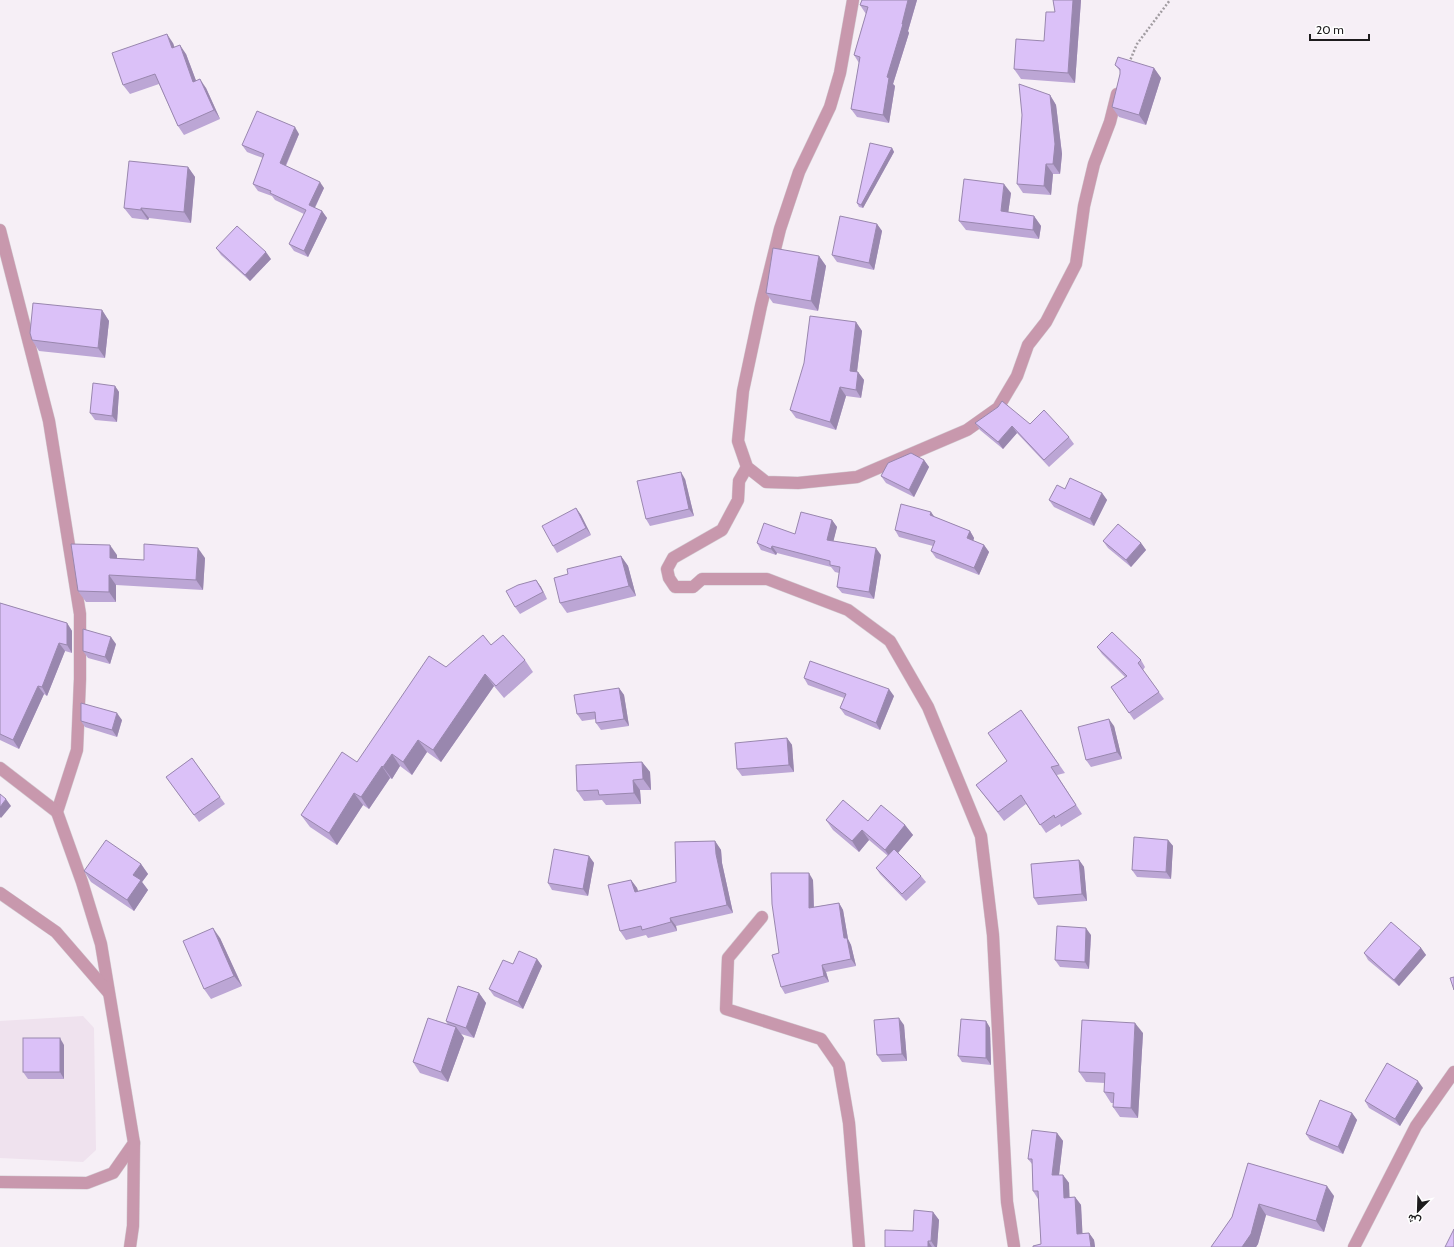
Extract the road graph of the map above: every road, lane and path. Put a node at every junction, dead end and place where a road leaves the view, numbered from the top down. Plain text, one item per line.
1 (853, 0) edge
2 (1170, 0) edge
3 (1120, 82) joint
4 (0, 230) edge
5 (747, 467) junction
6 (0, 768) edge
7 (57, 812) junction
8 (0, 893) edge
9 (762, 917) dead end
10 (109, 992) junction
11 (1454, 1072) edge
12 (134, 1143) junction
13 (0, 1182) edge
14 (1014, 1246) edge
15 (130, 1247) edge
16 (859, 1247) edge
17 (1354, 1247) edge

1 - 5 street
2 - 3 path
3 - 5 street
4 - 7 street
5 - 14 street
6 - 7 street
7 - 10 street
8 - 10 street
9 - 16 street
10 - 12 street
11 - 17 street
12 - 13 street
12 - 15 street

